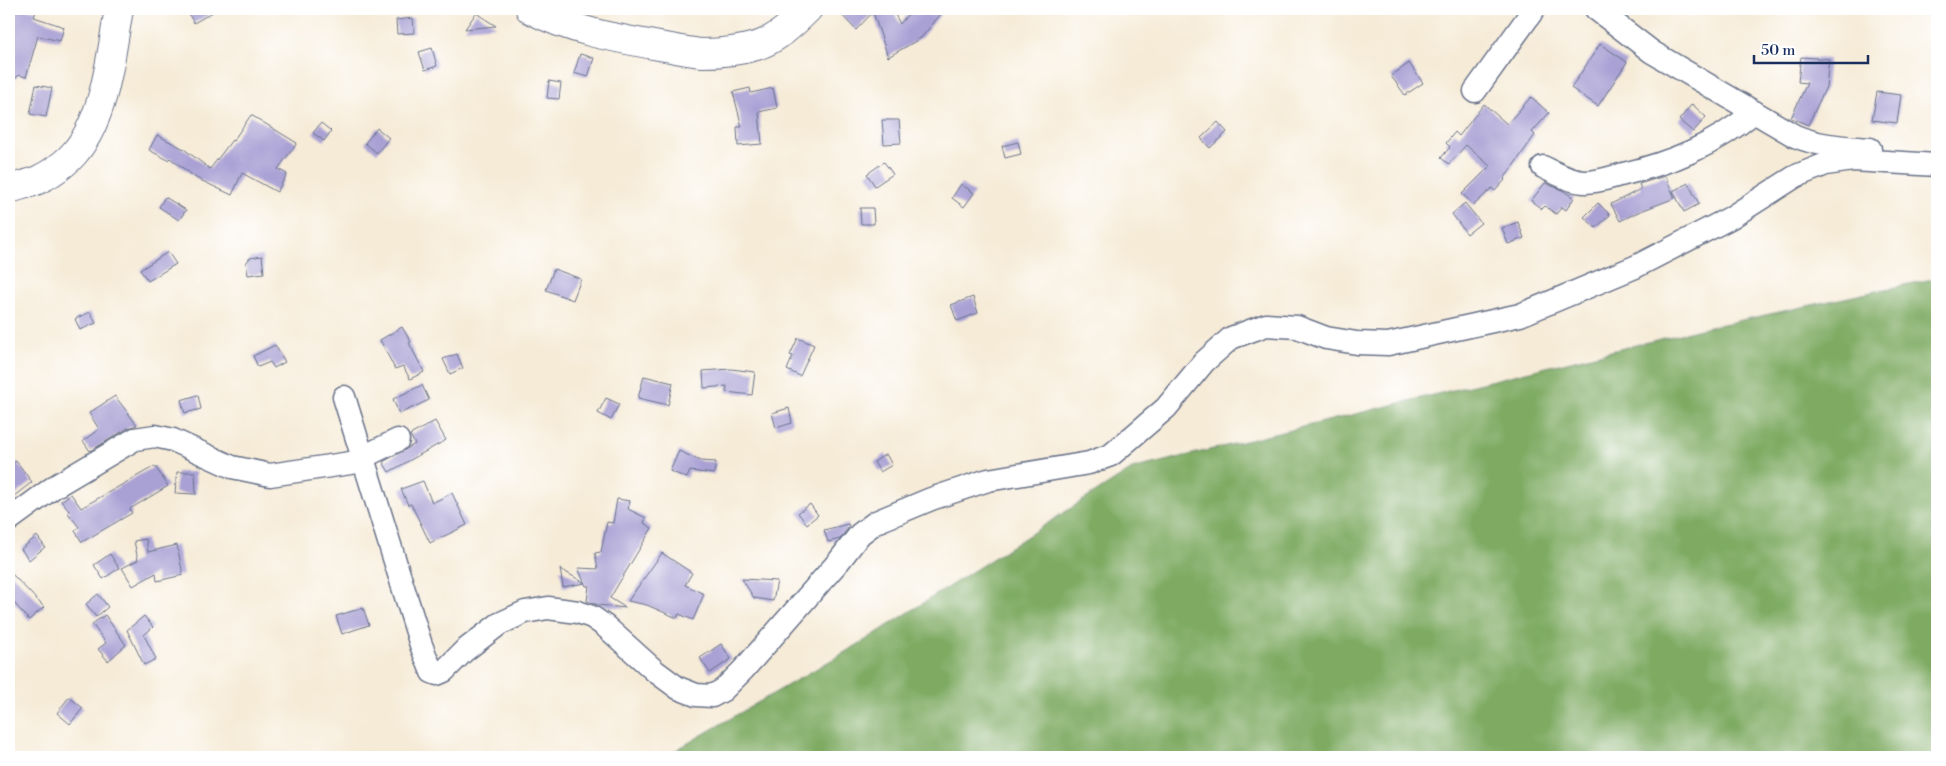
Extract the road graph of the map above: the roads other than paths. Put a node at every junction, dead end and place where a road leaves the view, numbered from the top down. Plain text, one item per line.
1 (119, 9) edge
2 (530, 9) edge
3 (808, 9) edge
4 (1534, 9) edge
5 (1596, 9) edge
6 (1475, 91) dead end
7 (1754, 112) junction
8 (1932, 165) edge
9 (1543, 167) dead end
10 (9, 189) edge
11 (344, 397) dead end
12 (398, 440) dead end
13 (363, 459) junction
14 (9, 520) edge

1 - 10 highway
2 - 3 highway
4 - 6 street
5 - 7 street
7 - 8 street
7 - 9 street
8 - 13 street
11 - 13 street
12 - 13 street
13 - 14 street

